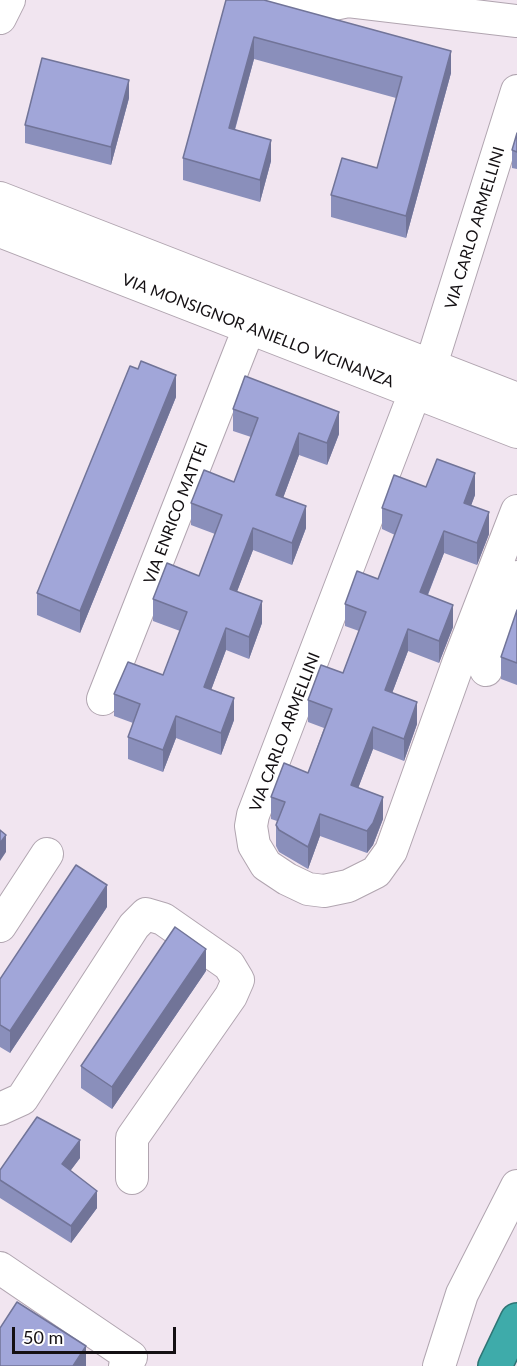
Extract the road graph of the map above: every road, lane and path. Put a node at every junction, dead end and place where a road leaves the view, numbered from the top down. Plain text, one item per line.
1 (9, 0) edge
2 (259, 0) edge
3 (0, 18) edge
4 (517, 21) edge
5 (517, 92) edge
6 (0, 198) edge
7 (0, 231) edge
8 (249, 328) junction
9 (431, 365) junction
10 (415, 392) junction
11 (517, 399) edge
12 (517, 432) edge
13 (517, 512) edge
14 (517, 577) edge
15 (486, 670) dead end
16 (103, 699) dead end
17 (47, 854) dead end
18 (0, 926) edge
19 (0, 1108) edge
20 (132, 1178) dead end
21 (517, 1186) edge
22 (0, 1268) edge
23 (517, 1320) edge
24 (128, 1361) edge
25 (439, 1366) edge
26 (495, 1366) edge

1 - 3 street
2 - 4 street
5 - 9 street, VIA CARLO ARMELLINI
6 - 9 street, VIA MONSIGNOR ANIELLO VICINANZA
7 - 8 street, VIA MONSIGNOR ANIELLO VICINANZA
8 - 10 street, VIA MONSIGNOR ANIELLO VICINANZA
8 - 16 street, VIA ENRICO MATTEI
9 - 11 street, VIA MONSIGNOR ANIELLO VICINANZA
10 - 12 street, VIA MONSIGNOR ANIELLO VICINANZA
10 - 13 street, VIA CARLO ARMELLINI
14 - 15 street
17 - 18 street
19 - 20 street
21 - 25 street
22 - 24 street
23 - 26 highway

